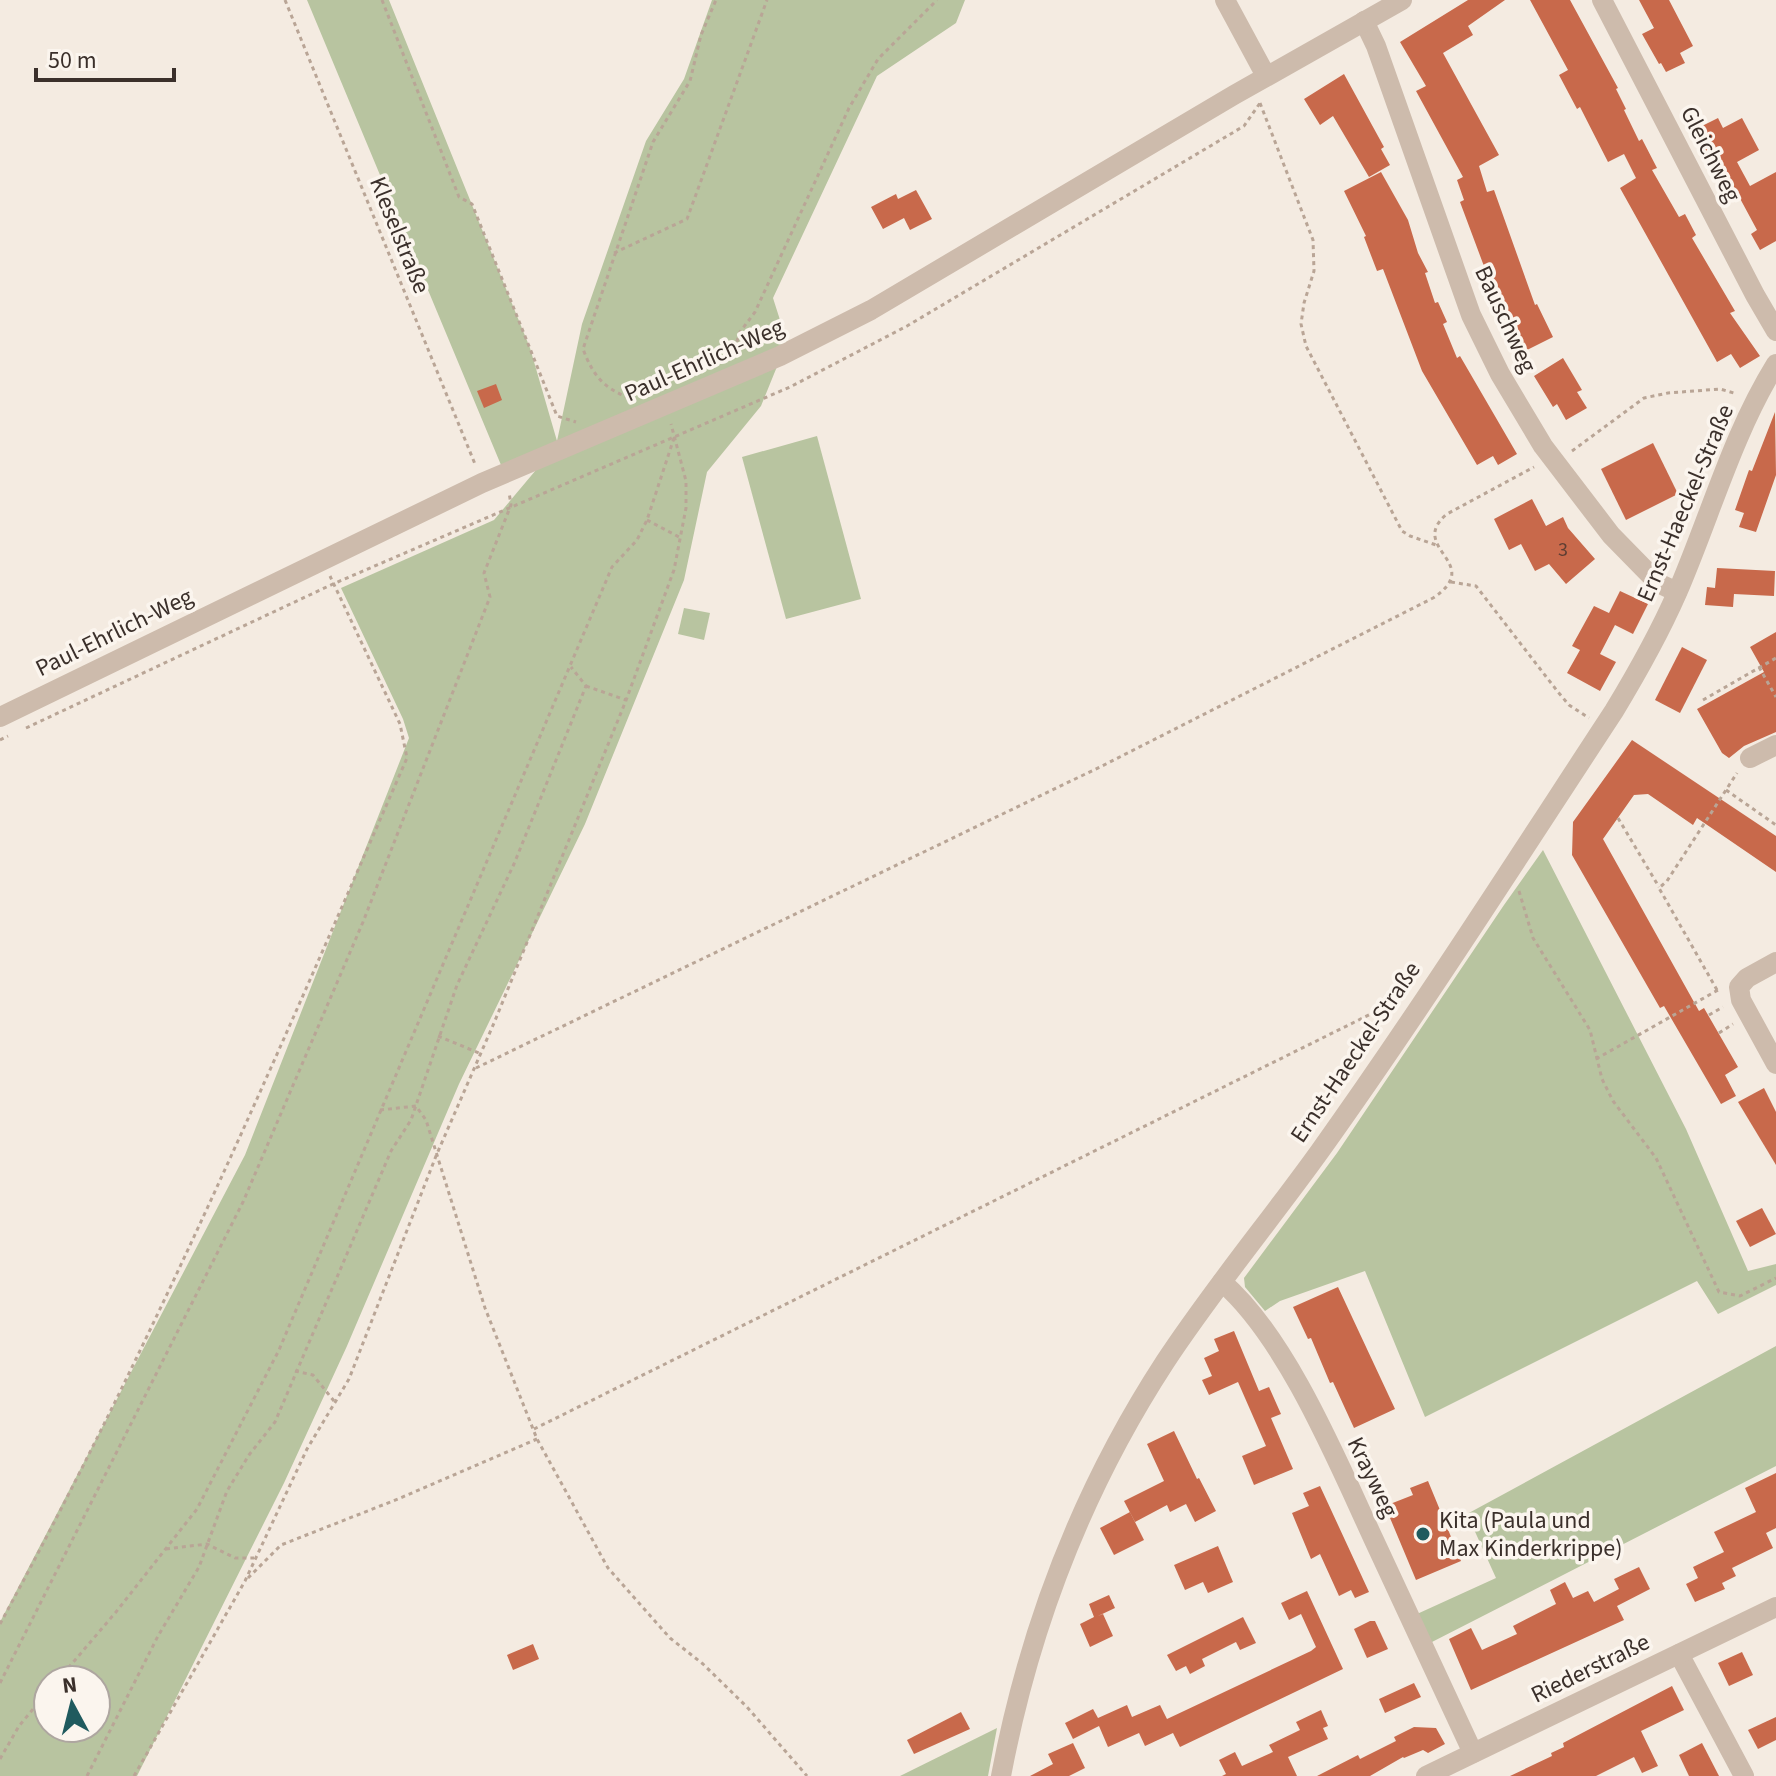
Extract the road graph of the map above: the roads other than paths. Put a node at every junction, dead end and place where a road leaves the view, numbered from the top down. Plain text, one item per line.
1 (1225, 0) edge
2 (1402, 0) edge
3 (1602, 0) edge
4 (1364, 21) junction
5 (1259, 88) junction
6 (1776, 331) edge
7 (1776, 364) edge
8 (1677, 592) junction
9 (0, 717) edge
10 (1776, 745) edge
11 (1750, 758) road end
12 (1776, 962) edge
13 (1776, 1064) edge
14 (1222, 1282) junction
15 (1776, 1607) edge
16 (1679, 1654) junction
17 (1473, 1753) junction
18 (1001, 1776) edge
19 (1426, 1776) edge
20 (1744, 1776) edge

1 - 5 street
2 - 4 street, Paul-Ehrlich-Weg
3 - 6 street, Gleichweg
4 - 5 street, Paul-Ehrlich-Weg
4 - 8 street, Bauschweg
5 - 9 street, Paul-Ehrlich-Weg
7 - 8 street, Ernst-Haeckel-Straße
8 - 14 street, Ernst-Haeckel-Straße
10 - 11 street
12 - 13 street
14 - 17 street, Krayweg
14 - 18 street, Ernst-Haeckel-Straße
15 - 16 street, Riederstraße
16 - 17 street, Riederstraße
16 - 20 street
17 - 19 street, Riederstraße

